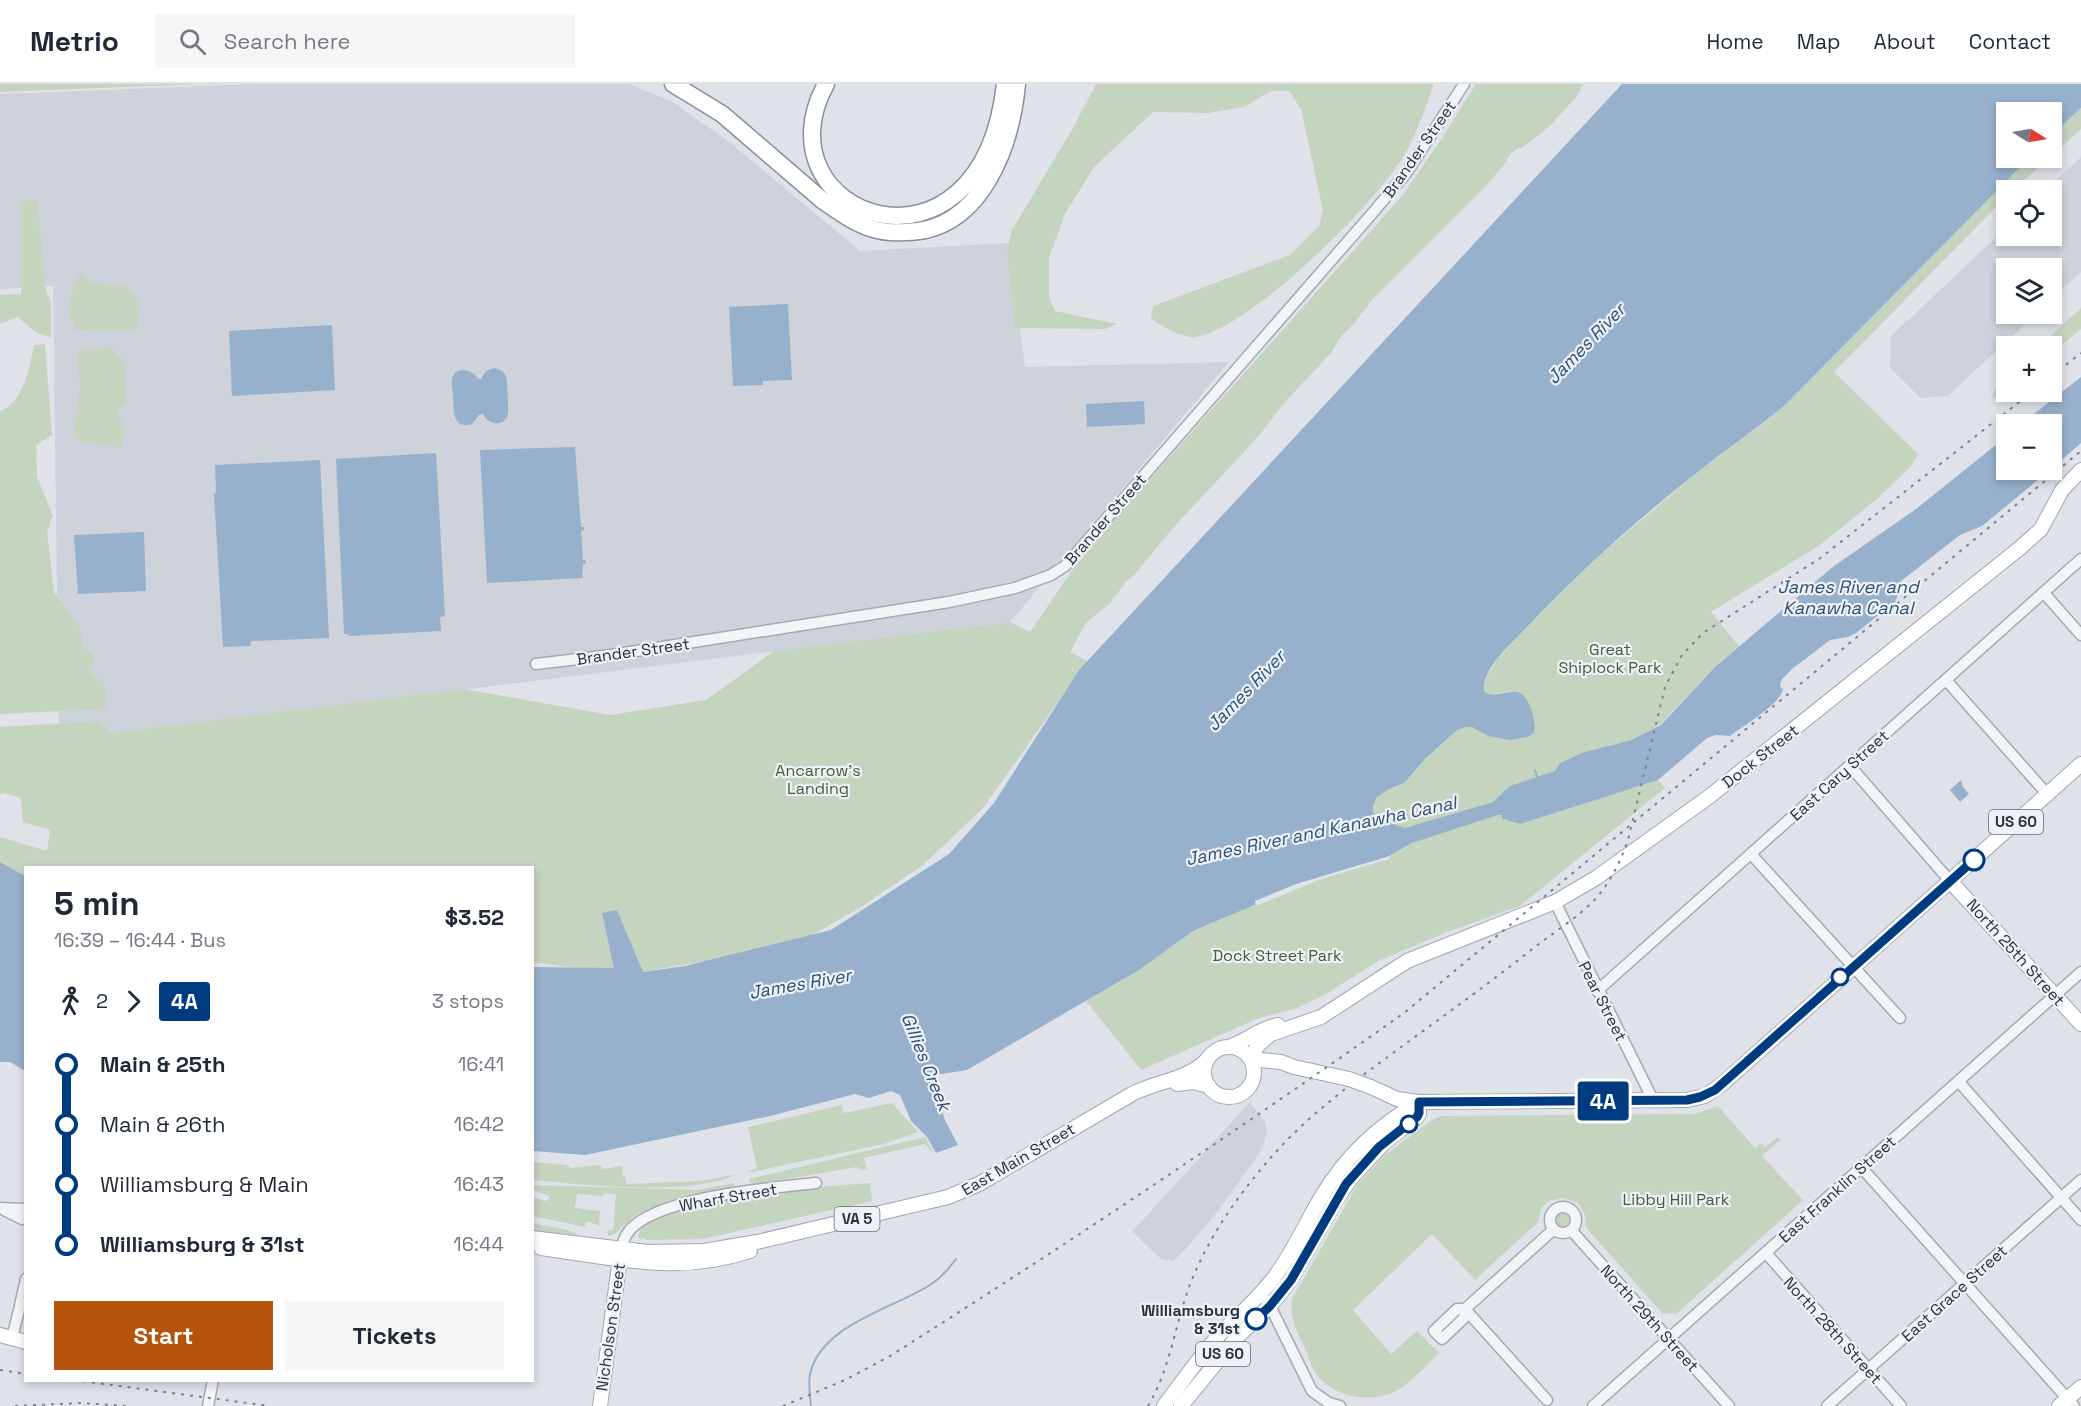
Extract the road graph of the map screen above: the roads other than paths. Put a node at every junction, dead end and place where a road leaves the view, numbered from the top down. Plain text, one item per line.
1 (673, 84) edge
2 (826, 84) edge
3 (1005, 84) edge
4 (1017, 84) edge
5 (1464, 84) edge
6 (2081, 470) edge
7 (2081, 559) edge
8 (2044, 593) junction
9 (2081, 635) edge
10 (536, 664) dead end
11 (1946, 680) junction
12 (2081, 764) edge
13 (1850, 766) junction
14 (2047, 794) junction
15 (1752, 854) junction
16 (1950, 881) junction
17 (1555, 902) junction
18 (1852, 966) junction
19 (2081, 972) edge
20 (1387, 973) junction
21 (1598, 991) junction
22 (2055, 995) junction
23 (1900, 1018) dead end
24 (2081, 1024) edge
25 (1232, 1046) junction
26 (1251, 1059) junction
27 (1207, 1060) junction
28 (1294, 1067) junction
29 (1959, 1082) junction
30 (1252, 1083) junction
31 (1209, 1086) junction
32 (1653, 1100) junction
33 (1419, 1102) junction
34 (1861, 1167) junction
35 (2081, 1180) edge
36 (816, 1183) dead end
37 (2061, 1198) junction
38 (0, 1208) edge
39 (24, 1216) edge
40 (2081, 1220) edge
41 (1553, 1230) junction
42 (1572, 1230) junction
43 (534, 1238) edge
44 (534, 1246) edge
45 (1766, 1253) junction
46 (620, 1254) junction
47 (1965, 1283) junction
48 (24, 1287) edge
49 (1261, 1294) junction
50 (1270, 1306) junction
51 (13, 1338) edge
52 (1670, 1339) junction
53 (1869, 1369) junction
54 (213, 1382) edge
55 (2081, 1387) edge
56 (1547, 1400) dead end
57 (2067, 1404) edge
58 (208, 1406) edge
59 (600, 1406) edge
60 (1164, 1406) edge
61 (1181, 1406) edge
62 (1340, 1406) edge
63 (1593, 1406) edge
64 (1729, 1406) edge
65 (1827, 1406) edge
66 (1901, 1406) edge

1 - 4 highway
2 - 3 highway
5 - 10 street, Brander Street
6 - 17 main road, Dock Street
7 - 8 street, East Cary Street
8 - 9 street
8 - 11 street, East Cary Street
11 - 13 street, East Cary Street
11 - 14 street
12 - 14 main road, US 60
13 - 15 street, East Cary Street
13 - 16 street
14 - 16 main road, US 60
15 - 18 street
15 - 21 street, East Cary Street
16 - 18 main road, US 60
16 - 22 main road, North 25th Street
17 - 20 main road, Dock Street
17 - 21 street, Pear Street
18 - 23 street
18 - 32 main road, US 60
19 - 22 street, East Franklin Street
20 - 25 main road, Dock Street
20 - 26 main road, Dock Street
21 - 32 street, Pear Street
22 - 24 main road, North 25th Street
22 - 29 street, East Franklin Street
25 - 26 main road, VA 5
25 - 27 main road, VA 5
26 - 28 main road, VA 5
26 - 30 main road
27 - 31 main road
27 - 46 main road, East Main Street / VA 5
28 - 30 main road, VA 5
28 - 33 main road, VA 5, bridge
29 - 34 street, East Franklin Street
29 - 37 street
30 - 31 main road, VA 5
31 - 46 main road, East Main Street / VA 5
32 - 33 main road, US 60
33 - 49 main road, US 60
33 - 50 main road, US 60
34 - 45 street, East Franklin Street
34 - 47 street
35 - 37 street, East Grace Street
36 - 46 street, Wharf Street
37 - 40 street
37 - 47 street, East Grace Street
38 - 39 street
41 - 42 street
41 - 42 street
41 - 56 street
42 - 52 street, North 29th Street
43 - 46 main road, East Main Street / VA 5
44 - 46 main road, East Main Street / VA 5
45 - 52 street, East Franklin Street
45 - 53 street, North 28th Street
46 - 59 main road, Nicholson Street
47 - 53 street, East Grace Street
47 - 57 street
48 - 51 street
49 - 50 street
49 - 60 main road, US 60
50 - 61 main road, US 60
50 - 62 street
52 - 63 street, East Franklin Street
52 - 64 street, North 29th Street
53 - 65 street, East Grace Street
53 - 66 street, North 28th Street
54 - 58 street
55 - 57 main road

